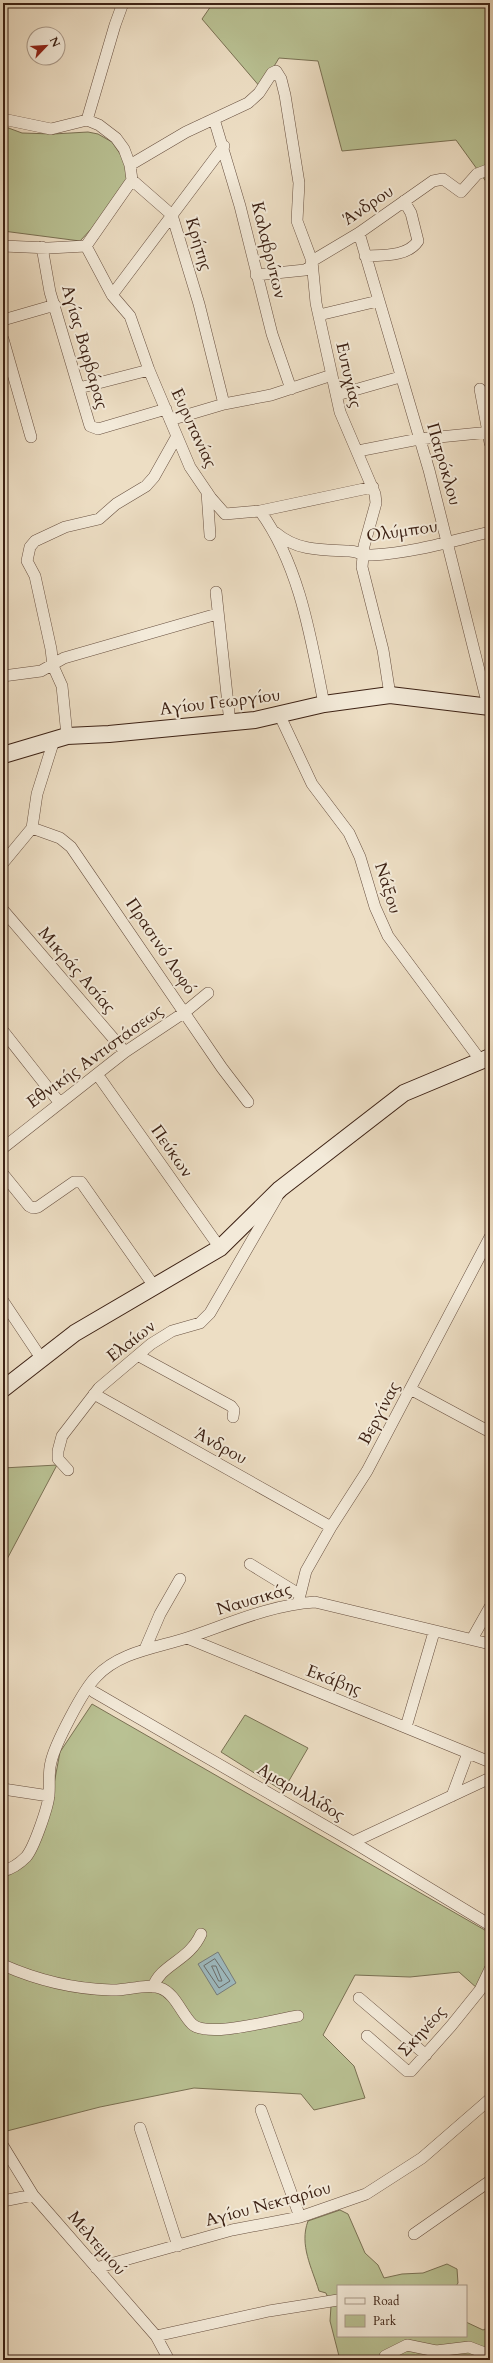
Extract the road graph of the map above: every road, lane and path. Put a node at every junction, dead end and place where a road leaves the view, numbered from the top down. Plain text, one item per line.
1 (123, 3) edge
2 (3, 119) edge
3 (214, 119) junction
4 (87, 120) junction
5 (224, 146) junction
6 (130, 165) junction
7 (490, 169) edge
8 (132, 180) junction
9 (404, 202) junction
10 (172, 215) junction
11 (359, 233) junction
12 (3, 246) edge
13 (86, 246) junction
14 (42, 247) junction
15 (365, 256) junction
16 (312, 261) junction
17 (256, 275) junction
18 (112, 295) junction
19 (378, 301) junction
20 (55, 306) junction
21 (318, 315) junction
22 (3, 320) edge
23 (3, 339) edge
24 (148, 370) junction
25 (332, 375) junction
26 (400, 377) junction
27 (79, 388) junction
28 (291, 388) junction
29 (480, 390) dead end
30 (337, 395) junction
31 (224, 404) junction
32 (166, 409) junction
33 (170, 420) junction
34 (177, 436) junction
35 (489, 436) edge
36 (30, 437) dead end
37 (419, 439) junction
38 (358, 451) junction
39 (374, 487) junction
40 (207, 492) junction
41 (260, 511) junction
42 (276, 532) junction
43 (490, 532) edge
44 (210, 535) dead end
45 (448, 542) junction
46 (362, 555) junction
47 (216, 592) dead end
48 (217, 614) junction
49 (53, 666) junction
50 (3, 676) edge
51 (390, 695) junction
52 (324, 704) junction
53 (489, 707) edge
54 (280, 716) junction
55 (230, 723) junction
56 (61, 738) junction
57 (3, 755) edge
58 (32, 828) junction
59 (3, 863) edge
60 (3, 910) edge
61 (208, 992) dead end
62 (185, 1012) junction
63 (3, 1031) edge
64 (125, 1052) junction
65 (486, 1059) edge
66 (97, 1074) junction
67 (59, 1102) junction
68 (248, 1102) dead end
69 (3, 1148) edge
70 (3, 1174) edge
71 (280, 1189) junction
72 (490, 1237) edge
73 (220, 1248) junction
74 (154, 1286) junction
75 (3, 1301) edge
76 (139, 1356) junction
77 (41, 1358) junction
78 (3, 1389) edge
79 (410, 1389) junction
80 (94, 1394) junction
81 (233, 1417) dead end
82 (490, 1432) edge
83 (68, 1470) dead end
84 (331, 1526) junction
85 (250, 1564) dead end
86 (180, 1579) dead end
87 (299, 1598) junction
88 (490, 1607) edge
89 (434, 1632) junction
90 (187, 1638) junction
91 (472, 1640) junction
92 (490, 1644) edge
93 (145, 1649) junction
94 (97, 1676) junction
95 (94, 1692) junction
96 (76, 1709) junction
97 (406, 1727) junction
98 (468, 1753) junction
99 (490, 1762) edge
100 (490, 1778) edge
101 (3, 1789) edge
102 (49, 1796) junction
103 (452, 1796) junction
104 (353, 1842) junction
105 (3, 1871) edge
106 (490, 1925) edge
107 (201, 1934) dead end
108 (3, 1965) edge
109 (490, 1969) edge
110 (153, 1987) junction
111 (359, 1998) dead end
112 (298, 2016) dead end
113 (367, 2036) dead end
114 (426, 2056) junction
115 (490, 2099) edge
116 (261, 2110) dead end
117 (140, 2128) dead end
118 (3, 2146) edge
119 (490, 2181) edge
120 (32, 2195) junction
121 (3, 2201) edge
122 (300, 2217) junction
123 (414, 2234) dead end
124 (178, 2246) junction
125 (96, 2268) junction
126 (337, 2300) edge
127 (156, 2336) junction
128 (385, 2356) dead end
129 (487, 2357) edge
130 (169, 2360) edge

1 - 4 street
2 - 4 street
3 - 5 street, Καλαβρύτων
3 - 6 street
3 - 16 street, Ευτυχίας
4 - 6 street
5 - 10 street
5 - 17 street, Καλαβρύτων
6 - 8 street
7 - 9 street, Άνδρου
8 - 10 street, Κρήτης
8 - 13 street
9 - 11 street, Άνδρου
9 - 15 street
10 - 18 street
10 - 31 street, Κρήτης
11 - 15 street, Πατρόκλου
11 - 16 street, Άνδρου
12 - 14 street
13 - 14 street
13 - 18 street, Ευρυτανίας
14 - 20 street, Αγίας Βαρβάρας
15 - 19 street, Πατρόκλου
16 - 17 street, Άνδρου
16 - 21 street, Ευτυχίας
17 - 28 street, Καλαβρύτων
18 - 24 street, Ευρυτανίας
19 - 21 street
19 - 26 street, Πατρόκλου
20 - 22 street
20 - 27 street, Αγίας Βαρβάρας
21 - 25 street, Ευτυχίας
23 - 36 street
24 - 27 street
24 - 32 street, Ευρυτανίας
25 - 28 street
25 - 30 street, Ευτυχίας
26 - 30 street
26 - 37 street, Πατρόκλου
27 - 32 street, Αγίας Βαρβάρας
28 - 31 street
29 - 35 street
30 - 38 street, Ευτυχίας
31 - 33 street
32 - 33 street, Ευρυτανίας
33 - 34 street, Ευρυτανίας
34 - 40 street, Ευρυτανίας
34 - 49 street
35 - 37 street
37 - 38 street
37 - 45 street, Πατρόκλου
38 - 39 street, Ευτυχίας
39 - 41 street
39 - 46 street, Ευτυχίας
40 - 41 street, Ευρυτανίας
40 - 44 street
41 - 42 street
42 - 46 street, Ολύμπου
42 - 52 street
43 - 45 street, Ολύμπου
45 - 46 street, Ολύμπου
45 - 53 street, Πατρόκλου
46 - 51 street, Ευτυχίας
47 - 48 street
48 - 49 street
48 - 55 street
49 - 50 street
49 - 56 street
51 - 52 main road, Αγίου Γεωργίου
51 - 53 main road, Αγίου Γεωργίου
52 - 54 main road, Αγίου Γεωργίου
54 - 55 main road, Αγίου Γεωργίου
54 - 65 street, Νάξου
55 - 56 main road, Αγίου Γεωργίου
56 - 57 main road, Αγίου Γεωργίου
56 - 58 street
58 - 59 street
58 - 62 street, Πρασινό Λοφό
60 - 64 street, Μικράς Ασίας
61 - 62 street, Εθνικής Αντιστάσεως
62 - 64 street, Εθνικής Αντιστάσεως
62 - 68 street, Πρασινό Λοφό
63 - 67 street
64 - 66 street, Εθνικής Αντιστάσεως
65 - 71 main road
66 - 67 street, Εθνικής Αντιστάσεως
66 - 73 street, Πεύκων
67 - 69 street, Εθνικής Αντιστάσεως
70 - 74 street
71 - 73 main road
71 - 76 street, Ελαίων
72 - 79 street, Βεργίνας
73 - 74 main road
74 - 77 main road
75 - 77 street
76 - 80 street, Ελαίων
76 - 81 street
77 - 78 main road
79 - 82 street
79 - 84 street, Βεργίνας
80 - 83 street, Ελαίων
80 - 84 street, Άνδρου
84 - 87 street, Βεργίνας
85 - 87 street
86 - 93 street
87 - 89 street, Ναυσικάς
87 - 90 street, Ναυσικάς
88 - 91 street
89 - 91 street, Ναυσικάς
89 - 97 street
90 - 93 street, Ναυσικάς
90 - 97 street, Εκάβης
91 - 92 street, Ναυσικάς
93 - 94 street, Ναυσικάς
94 - 95 street
94 - 96 street, Ναυσικάς
95 - 96 street
95 - 104 street, Αμαρυλλίδος
96 - 102 street, Ναυσικάς
97 - 98 street, Εκάβης
98 - 99 street, Εκάβης
98 - 103 street
100 - 103 street
101 - 102 street
102 - 105 street, Ναυσικάς
103 - 104 street
104 - 106 street, Αμαρυλλίδος
107 - 110 street
108 - 110 street
109 - 114 street, Σκηνέος
110 - 112 street
111 - 114 street
113 - 114 street, Σκηνέος
115 - 122 street, Αγίου Νεκταρίου
116 - 122 street
117 - 124 street
118 - 120 street, Μελτεμιού
119 - 123 street
120 - 121 street
120 - 125 street, Μελτεμιού
122 - 124 street, Αγίου Νεκταρίου
124 - 125 street, Αγίου Νεκταρίου
125 - 127 street, Μελτεμιού
126 - 127 street
127 - 130 street, Μελτεμιού
128 - 129 street

